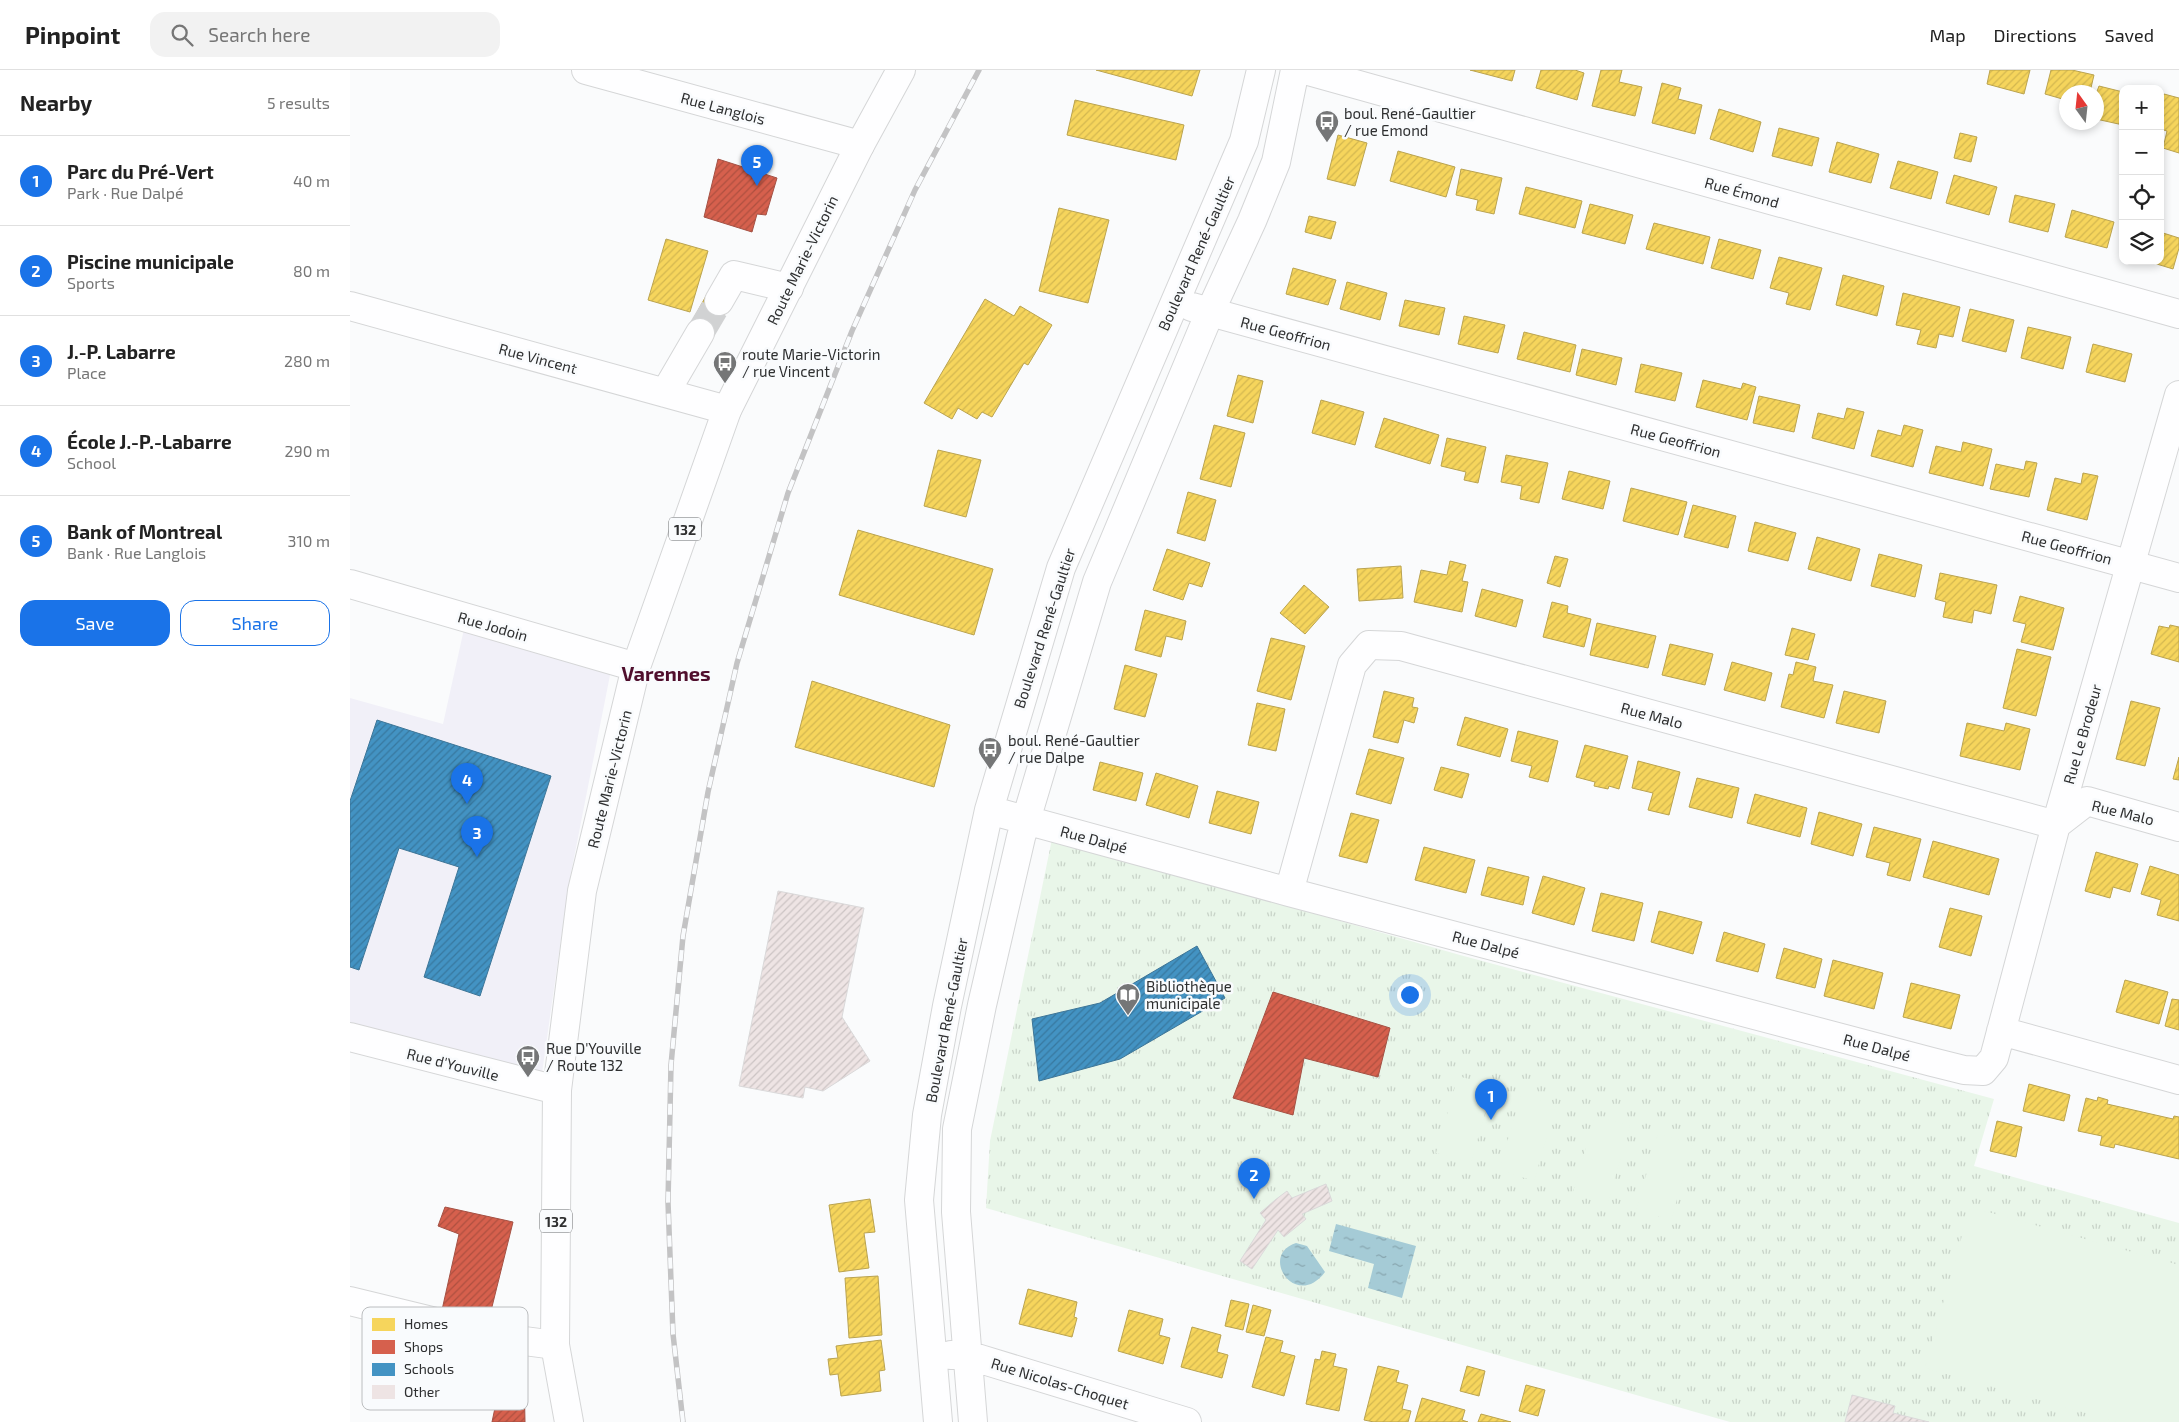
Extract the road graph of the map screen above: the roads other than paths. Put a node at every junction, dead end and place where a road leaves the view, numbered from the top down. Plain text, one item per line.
1 (586, 70) edge
2 (900, 70) edge
3 (1261, 70) edge
4 (1295, 70) edge
5 (1305, 70) edge
6 (860, 145) junction
7 (789, 288) junction
8 (719, 300) tunnel mouth
9 (1174, 302) junction
10 (350, 306) edge
11 (1210, 312) junction
12 (2179, 314) edge
13 (700, 332) tunnel mouth
14 (664, 393) junction
15 (2179, 395) edge
16 (727, 410) junction
17 (2132, 564) junction
18 (2179, 578) edge
19 (350, 584) edge
20 (636, 667) junction
21 (990, 810) junction
22 (1026, 820) junction
23 (2056, 825) junction
24 (2179, 827) edge
25 (1289, 892) junction
26 (2001, 1031) junction
27 (350, 1037) edge
28 (1983, 1071) joint
29 (2179, 1080) edge
30 (557, 1090) junction
31 (925, 1125) junction
32 (957, 1129) junction
33 (350, 1301) edge
34 (375, 1307) edge
35 (528, 1341) edge
36 (555, 1345) junction
37 (967, 1354) junction
38 (932, 1355) junction
39 (568, 1422) edge
40 (938, 1422) edge
41 (973, 1422) edge
42 (1187, 1422) edge

1 - 6 street, Rue Langlois
2 - 6 street, Route Marie-Victorin / 132
3 - 9 street, Boulevard René-Gaultier
4 - 11 street
5 - 12 street, Rue Émond
6 - 7 street, Route Marie-Victorin / 132
7 - 8 street
7 - 16 street, Route Marie-Victorin / 132
9 - 11 street, Rue Geoffrion
9 - 21 street, Boulevard René-Gaultier
10 - 14 street, Rue Vincent
11 - 17 street, Rue Geoffrion
11 - 22 street
13 - 14 street
14 - 16 street, Rue Vincent
15 - 17 street, Rue Le Brodeur
16 - 20 street, Route Marie-Victorin / 132
17 - 18 street, Rue Geoffrion
17 - 23 street, Rue Le Brodeur
19 - 20 street, Rue Jodoin
20 - 30 street, Route Marie-Victorin / 132
21 - 22 street, Rue Dalpé
21 - 31 street, Boulevard René-Gaultier
22 - 25 street, Rue Dalpé
22 - 32 street
23 - 24 street, Rue Malo
23 - 25 street, Rue Malo
23 - 26 street, Rue Le Brodeur
25 - 28 street, Rue Dalpé
26 - 28 street, Rue Le Brodeur
26 - 29 street
27 - 30 street, Rue d'Youville
30 - 36 street, Route Marie-Victorin / 132
31 - 32 street
31 - 38 street, Boulevard René-Gaultier
32 - 37 street
33 - 34 street
35 - 36 street
36 - 39 street, Route Marie-Victorin / 132
37 - 38 street, Rue Nicolas-Choquet
37 - 41 street
37 - 42 street, Rue Nicolas-Choquet
38 - 40 street, Boulevard René-Gaultier

